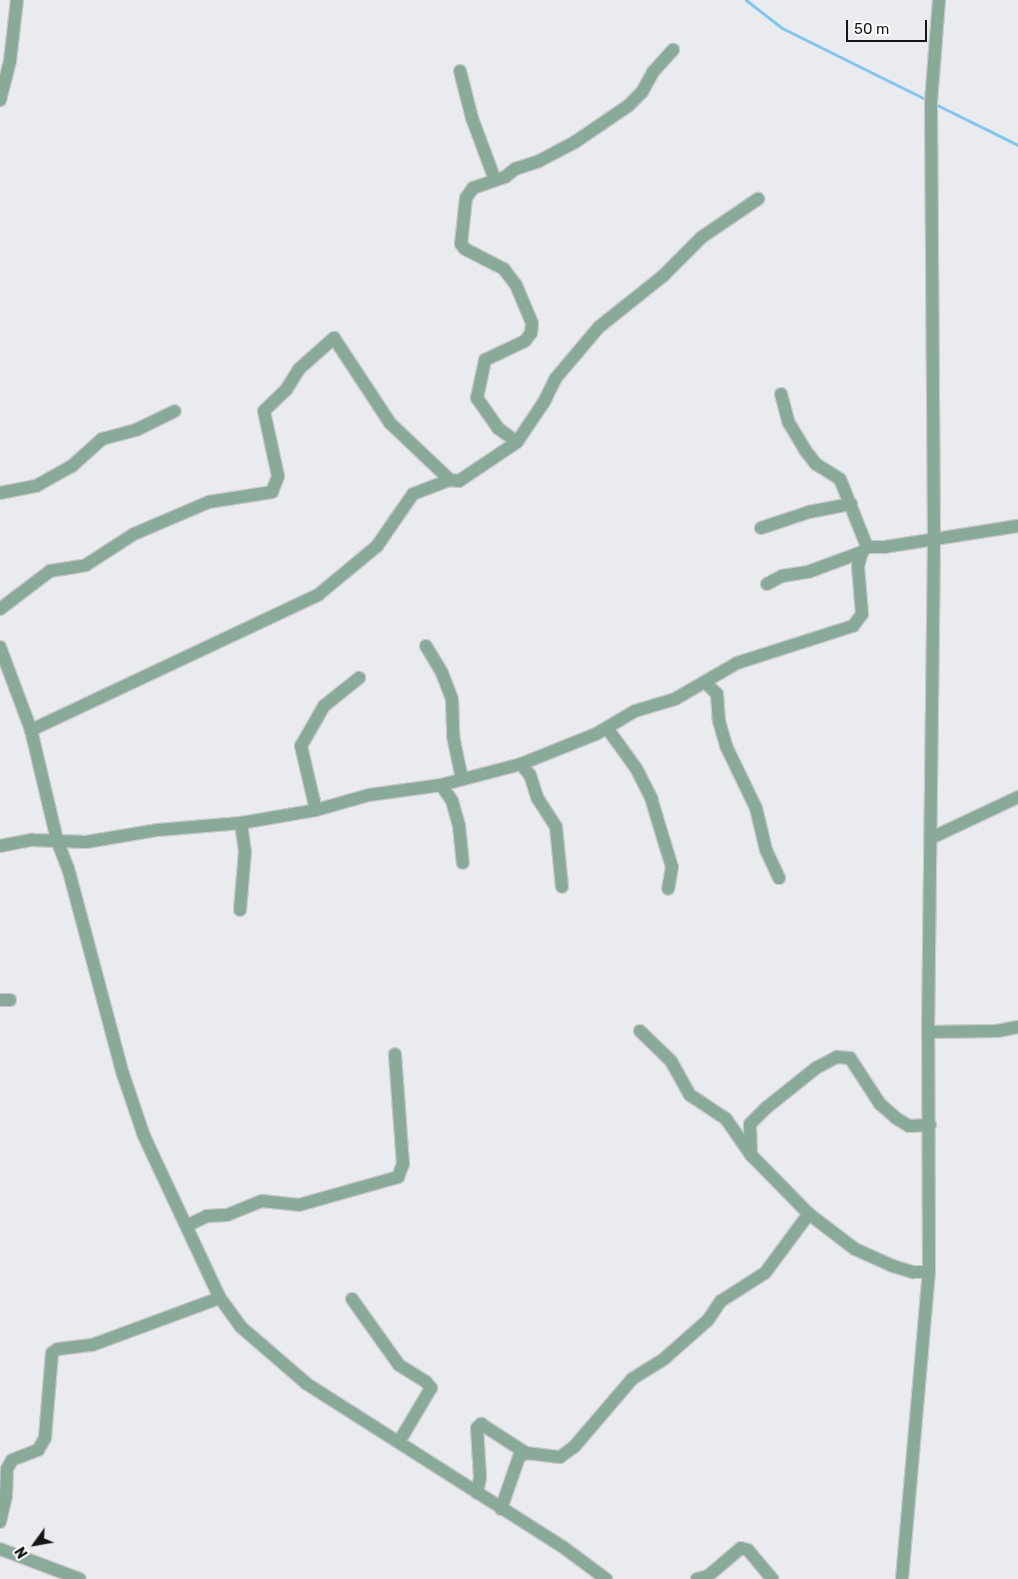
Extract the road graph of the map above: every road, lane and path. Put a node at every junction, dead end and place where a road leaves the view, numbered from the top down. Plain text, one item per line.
1 (16, 0) edge
2 (939, 0) edge
3 (673, 50) dead end
4 (460, 71) dead end
5 (0, 100) edge
6 (495, 180) junction
7 (758, 199) dead end
8 (781, 394) dead end
9 (175, 411) dead end
10 (517, 442) junction
11 (450, 480) junction
12 (0, 493) edge
13 (851, 504) junction
14 (1018, 526) edge
15 (760, 528) dead end
16 (934, 538) junction
17 (864, 549) junction
18 (768, 584) dead end
19 (0, 608) edge
20 (426, 646) dead end
21 (0, 647) edge
22 (359, 678) dead end
23 (706, 684) junction
24 (607, 728) junction
25 (31, 730) junction
26 (522, 764) junction
27 (462, 778) junction
28 (441, 785) junction
29 (1018, 797) edge
30 (316, 810) junction
31 (241, 823) junction
32 (931, 838) junction
33 (57, 840) junction
34 (0, 846) edge
35 (463, 863) dead end
36 (778, 878) dead end
37 (562, 887) dead end
38 (668, 889) dead end
39 (240, 910) dead end
40 (1018, 1026) edge
41 (640, 1031) dead end
42 (928, 1032) junction
43 (395, 1054) dead end
44 (930, 1125) junction
45 (751, 1155) junction
46 (809, 1214) junction
47 (188, 1225) junction
48 (930, 1272) junction
49 (220, 1298) junction
50 (352, 1299) dead end
51 (399, 1442) junction
52 (526, 1453) junction
53 (476, 1493) junction
54 (502, 1509) junction
55 (0, 1522) edge
56 (0, 1549) edge
57 (80, 1579) edge
58 (606, 1579) edge
59 (697, 1579) edge
60 (772, 1579) edge
61 (902, 1579) edge

1 - 5 street
2 - 16 street
3 - 6 street
4 - 6 street
6 - 10 street
7 - 10 street
8 - 13 street
9 - 12 street
10 - 11 street
11 - 19 street
11 - 25 street
13 - 15 street
13 - 17 street
14 - 16 street
16 - 17 street
16 - 32 street
17 - 18 street
17 - 23 street
20 - 27 street
21 - 25 street
22 - 30 street
23 - 24 street
23 - 36 street
24 - 26 street
24 - 38 street
25 - 33 street
26 - 27 street
26 - 37 street
27 - 28 street
28 - 30 street
28 - 35 street
29 - 32 street
30 - 31 street
31 - 33 street
31 - 39 street
32 - 42 street
33 - 34 street
33 - 47 street
40 - 42 street
41 - 45 street
42 - 44 street
43 - 47 street
44 - 45 street
44 - 48 street
45 - 46 street
46 - 48 street
46 - 52 street
47 - 49 street
48 - 61 street
49 - 51 street
49 - 55 street
50 - 51 street
51 - 53 street
52 - 53 street
52 - 54 street
53 - 54 street
54 - 58 street
56 - 57 street
59 - 60 street

